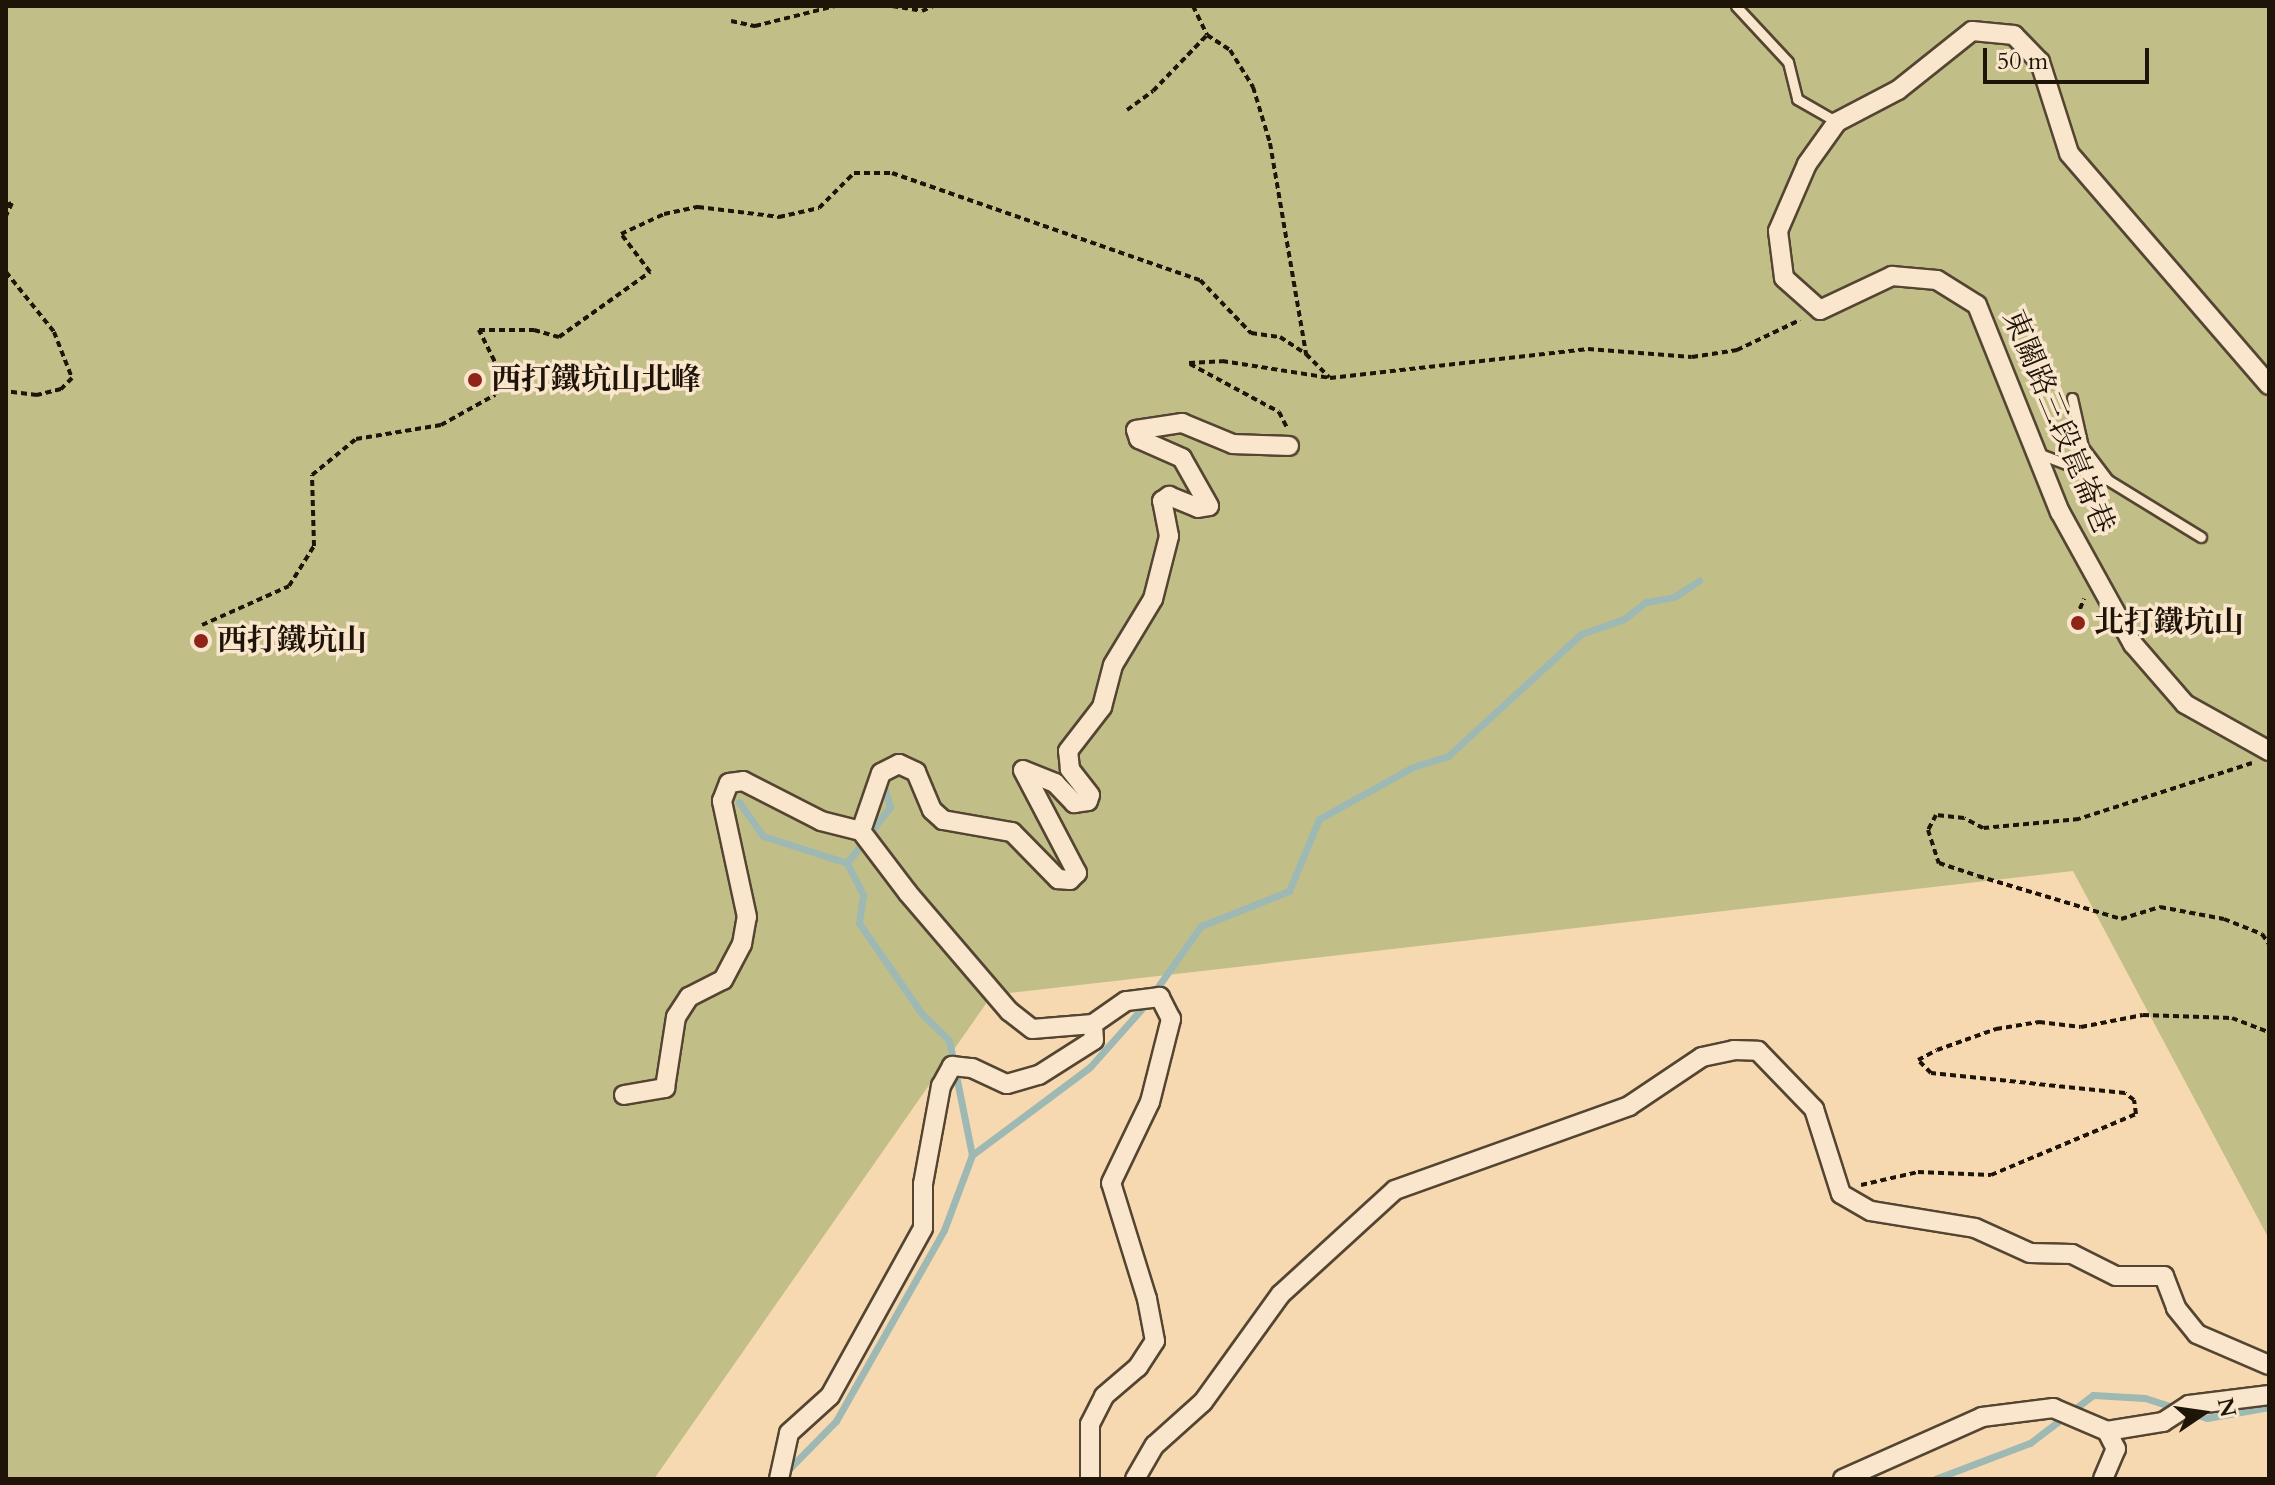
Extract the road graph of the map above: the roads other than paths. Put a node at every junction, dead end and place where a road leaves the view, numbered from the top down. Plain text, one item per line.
1 (1736, 6) edge
2 (1837, 122) junction
3 (2269, 385) edge
4 (2072, 398) dead end
5 (1289, 446) road end
6 (2036, 453) junction
7 (2108, 480) junction
8 (2201, 537) dead end
9 (2262, 756) edge
10 (861, 831) junction
11 (1093, 1024) junction
12 (624, 1095) dead end
13 (2269, 1365) edge
14 (2269, 1395) edge
15 (2107, 1431) junction
16 (779, 1479) edge
17 (1090, 1479) edge
18 (1135, 1479) edge
19 (1843, 1479) edge
20 (2103, 1479) edge

1 - 2 lane
2 - 3 street
2 - 6 street, 東關路三段崑崙巷
4 - 7 lane
5 - 10 street
6 - 7 lane
6 - 9 street, 東關路三段崑崙巷
7 - 8 lane
10 - 11 street
10 - 12 street
11 - 16 street
11 - 17 street
13 - 18 street
14 - 15 street
15 - 19 street
15 - 20 street

